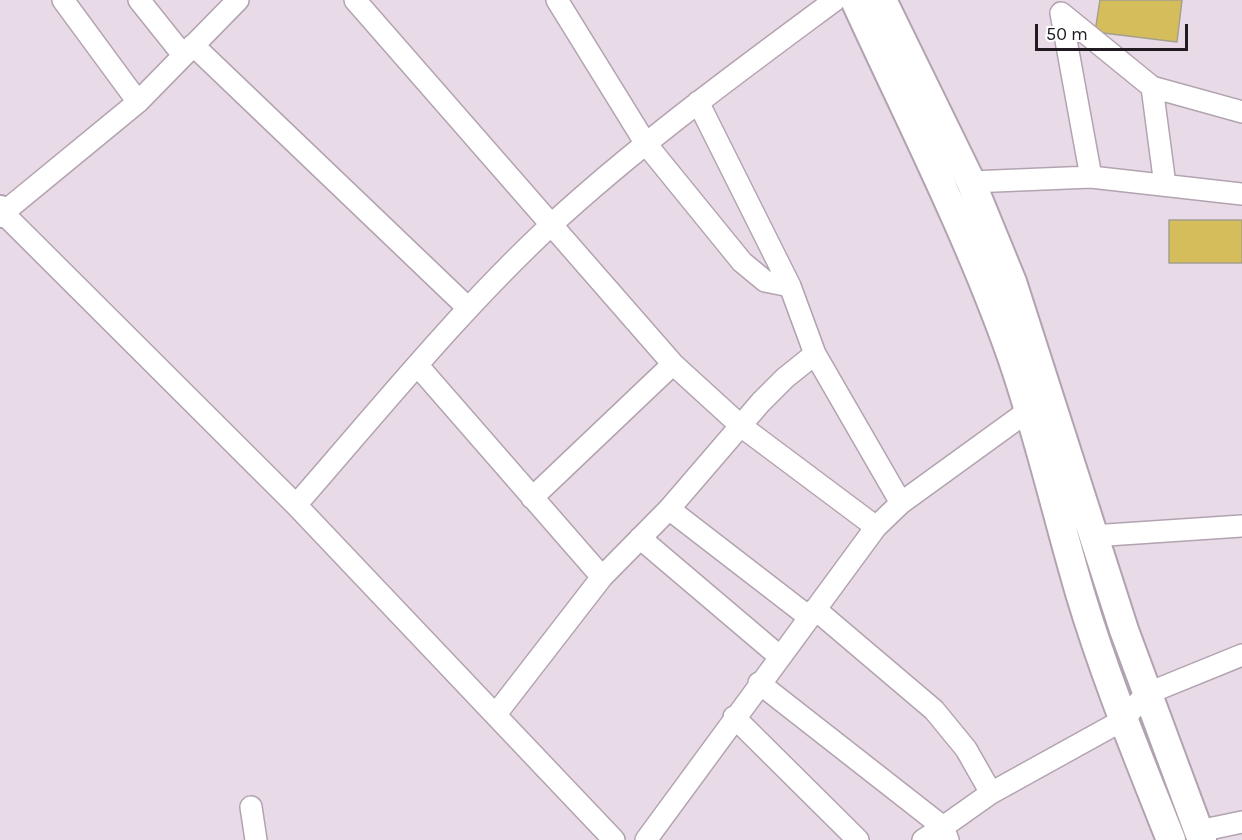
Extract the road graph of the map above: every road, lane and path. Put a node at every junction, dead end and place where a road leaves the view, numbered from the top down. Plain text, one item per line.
1 (63, 0) edge
2 (139, 0) edge
3 (238, 0) edge
4 (354, 0) edge
5 (557, 0) edge
6 (835, 0) edge
7 (855, 0) edge
8 (882, 0) edge
9 (1060, 6) edge
10 (188, 50) junction
11 (1152, 87) junction
12 (138, 102) junction
13 (698, 102) junction
14 (1242, 112) edge
15 (646, 144) junction
16 (1091, 177) junction
17 (971, 182) junction
18 (1165, 185) junction
19 (1242, 194) edge
20 (1, 212) edge
21 (551, 226) junction
22 (790, 286) junction
23 (468, 308) junction
24 (815, 354) junction
25 (673, 364) junction
26 (418, 366) junction
27 (1039, 403) junction
28 (741, 426) junction
29 (532, 498) junction
30 (901, 502) junction
31 (296, 505) junction
32 (669, 509) junction
33 (1242, 526) edge
34 (876, 527) junction
35 (1092, 536) junction
36 (640, 538) junction
37 (602, 577) junction
38 (812, 613) junction
39 (1242, 655) edge
40 (779, 656) junction
41 (759, 682) junction
42 (1146, 694) junction
43 (496, 714) junction
44 (734, 717) junction
45 (1123, 720) junction
46 (990, 793) junction
47 (251, 807) dead end
48 (1242, 822) edge
49 (946, 833) edge
50 (1200, 836) edge
51 (256, 840) edge
52 (614, 840) edge
53 (646, 840) edge
54 (858, 840) edge
55 (923, 840) edge
56 (1171, 840) edge

1 - 12 street
2 - 10 street
3 - 10 street
4 - 21 street
5 - 15 street
6 - 13 street
7 - 27 main road
8 - 17 main road
9 - 11 street
9 - 16 street
10 - 12 street
10 - 23 street
11 - 14 street
11 - 18 street
12 - 20 street
13 - 15 street
13 - 22 street
15 - 21 street
15 - 22 street
16 - 17 street
16 - 18 street
17 - 27 main road
18 - 19 street
20 - 31 street
21 - 23 street
21 - 25 street
22 - 24 street
23 - 26 street
24 - 28 street
24 - 30 street
25 - 28 street
25 - 29 street
26 - 29 street
26 - 31 street
27 - 30 street
27 - 35 main road
27 - 45 main road
28 - 32 street
28 - 34 street
29 - 37 street
30 - 34 street
31 - 43 street
32 - 36 street
32 - 38 street
33 - 35 street
34 - 38 street
35 - 42 main road
36 - 37 street
36 - 40 street
37 - 43 street
38 - 40 street
38 - 46 street
39 - 42 street
40 - 41 street
41 - 44 street
41 - 49 street
42 - 45 street
42 - 50 main road
43 - 52 street
44 - 53 street
44 - 54 street
45 - 46 street
45 - 56 main road
46 - 49 street
47 - 51 street
48 - 50 street
49 - 55 street

